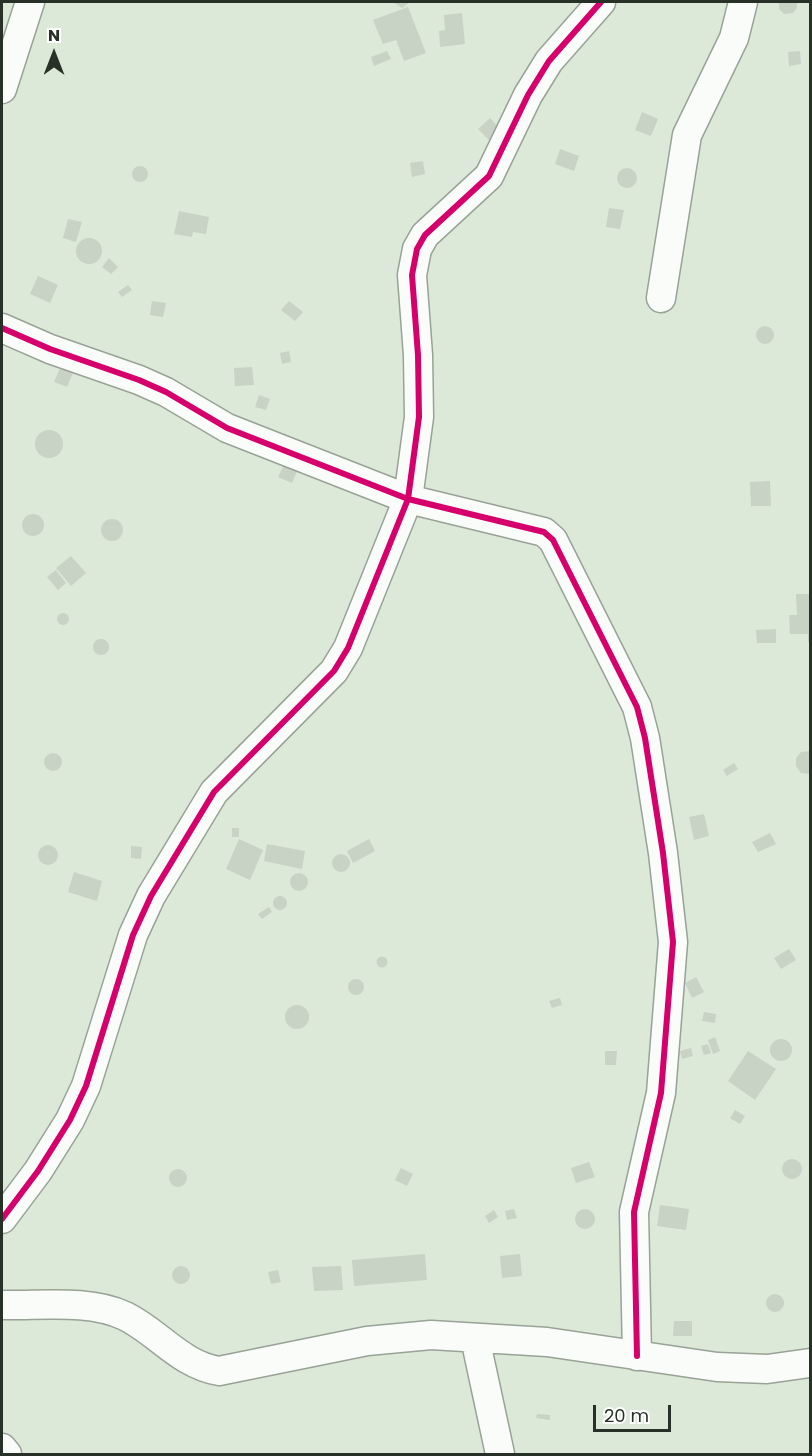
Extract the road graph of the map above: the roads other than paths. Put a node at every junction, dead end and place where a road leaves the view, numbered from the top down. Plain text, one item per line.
1 (30, 2) edge
2 (601, 2) edge
3 (743, 2) edge
4 (2, 89) edge
5 (661, 298) dead end
6 (2, 328) edge
7 (408, 499) junction
8 (2, 1220) edge
9 (2, 1305) edge
10 (475, 1338) junction
11 (637, 1356) junction
12 (806, 1372) edge
13 (2, 1448) edge
14 (7, 1455) edge
15 (500, 1455) edge

1 - 4 street
2 - 7 street
3 - 5 street
6 - 7 street
7 - 8 street
7 - 11 street
9 - 10 street
10 - 11 street
10 - 15 street
11 - 12 street
13 - 14 street

